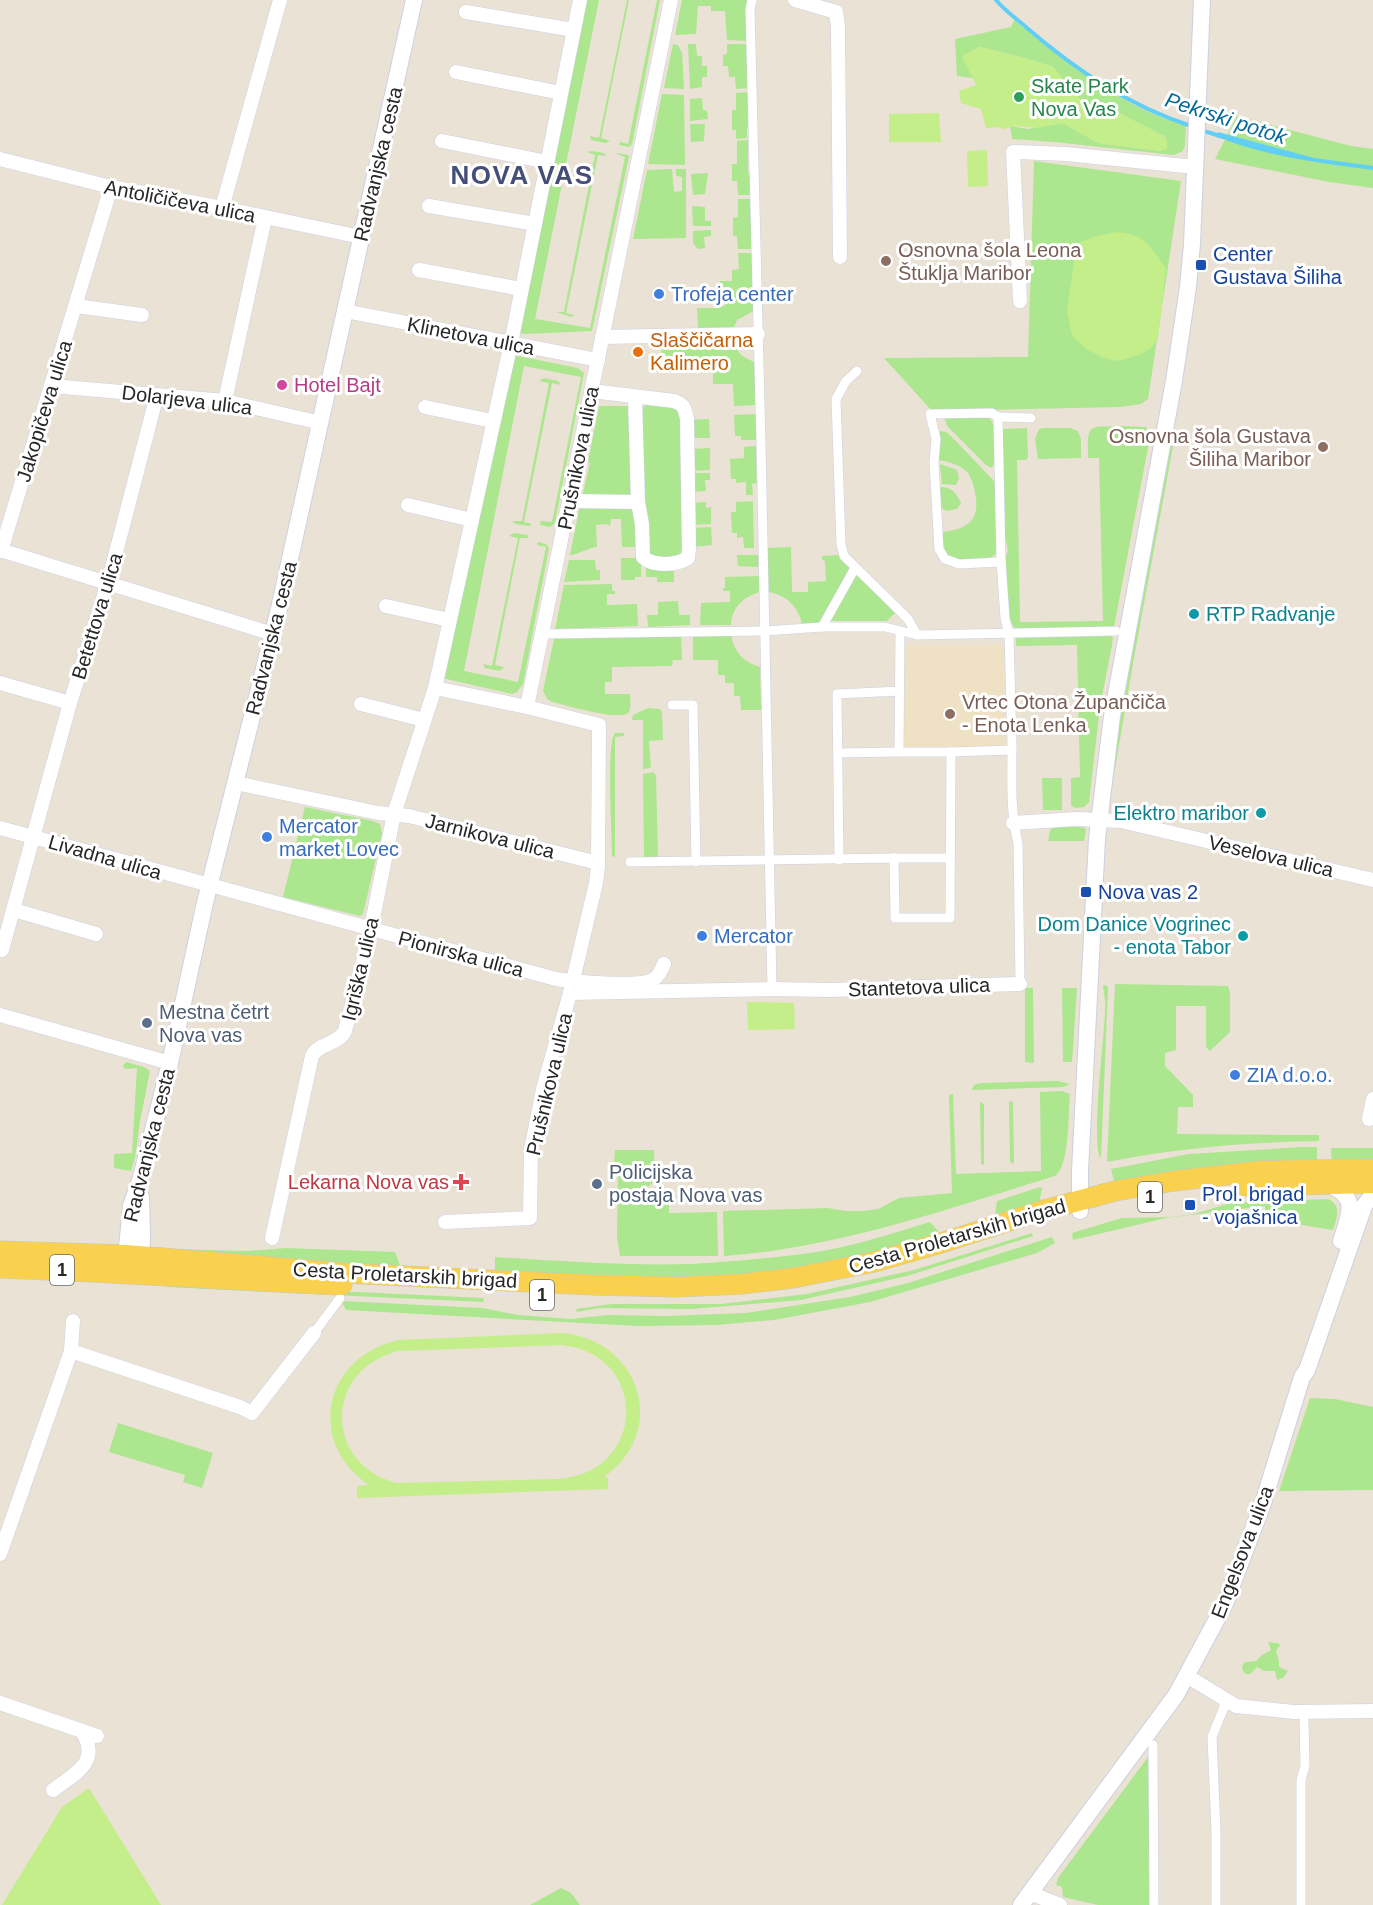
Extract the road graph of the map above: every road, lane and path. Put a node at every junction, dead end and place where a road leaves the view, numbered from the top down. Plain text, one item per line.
1 (280, 0) edge
2 (414, 0) edge
3 (580, 0) edge
4 (671, 0) edge
5 (752, 0) edge
6 (795, 0) edge
7 (1202, 0) edge
8 (466, 12) dead end
9 (574, 30) junction
10 (456, 72) dead end
11 (561, 93) junction
12 (442, 141) dead end
13 (0, 159) edge
14 (547, 162) junction
15 (1195, 167) junction
16 (111, 187) junction
17 (429, 207) dead end
18 (222, 208) junction
19 (265, 218) junction
20 (535, 224) junction
21 (361, 237) junction
22 (840, 257) dead end
23 (419, 270) dead end
24 (521, 289) junction
25 (1020, 300) dead end
26 (76, 306) junction
27 (345, 312) junction
28 (142, 315) dead end
29 (758, 334) junction
30 (602, 337) junction
31 (511, 344) junction
32 (598, 360) junction
33 (857, 371) dead end
34 (52, 386) junction
35 (591, 391) junction
36 (158, 395) junction
37 (635, 398) junction
38 (225, 401) junction
39 (425, 407) dead end
40 (998, 417) junction
41 (1031, 418) dead end
42 (492, 421) junction
43 (321, 423) junction
44 (570, 501) junction
45 (638, 502) junction
46 (408, 505) dead end
47 (472, 520) junction
48 (0, 551) edge
49 (1001, 562) junction
50 (855, 568) junction
51 (108, 583) junction
52 (386, 606) dead end
53 (449, 620) junction
54 (822, 627) junction
55 (765, 631) junction
56 (1116, 631) dead end
57 (900, 632) junction
58 (273, 634) junction
59 (542, 634) junction
60 (1009, 634) junction
61 (916, 635) junction
62 (0, 683) edge
63 (435, 688) junction
64 (900, 691) junction
65 (70, 703) junction
66 (361, 704) dead end
67 (672, 705) dead end
68 (527, 707) junction
69 (424, 720) junction
70 (1012, 750) junction
71 (899, 752) junction
72 (951, 752) junction
73 (838, 753) junction
74 (236, 783) junction
75 (394, 814) junction
76 (1099, 820) junction
77 (1013, 823) junction
78 (0, 828) edge
79 (33, 836) junction
80 (894, 858) junction
81 (950, 858) junction
82 (839, 860) junction
83 (770, 861) junction
84 (630, 862) dead end
85 (696, 862) junction
86 (598, 865) junction
87 (1373, 880) edge
88 (210, 886) junction
89 (14, 910) junction
90 (370, 929) junction
91 (96, 934) dead end
92 (2, 950) dead end
93 (664, 964) dead end
94 (1020, 984) joint
95 (571, 988) junction
96 (772, 989) junction
97 (0, 1015) edge
98 (170, 1063) junction
99 (1373, 1100) edge
100 (1369, 1119) dead end
101 (1373, 1169) edge
102 (1325, 1183) junction
103 (1373, 1183) edge
104 (1373, 1194) edge
105 (1080, 1206) junction
106 (445, 1222) dead end
107 (272, 1238) dead end
108 (0, 1251) edge
109 (133, 1265) junction
110 (0, 1268) edge
111 (340, 1298) dead end
112 (73, 1321) dead end
113 (314, 1333) joint
114 (72, 1351) junction
115 (1302, 1377) junction
116 (0, 1554) edge
117 (1187, 1676) junction
118 (1224, 1699) junction
119 (0, 1703) edge
120 (1373, 1711) edge
121 (1304, 1720) dead end
122 (82, 1731) junction
123 (97, 1736) dead end
124 (1153, 1745) dead end
125 (53, 1790) dead end
126 (1026, 1899) edge
127 (1060, 1905) edge
128 (1154, 1905) edge
129 (1216, 1905) edge
130 (1301, 1905) edge

1 - 18 street
2 - 21 street, Radvanjska cesta
3 - 9 street, Igriška ulica
4 - 30 street, Prušnikova ulica
5 - 29 street
6 - 22 street
7 - 15 street
8 - 9 street
9 - 11 street, Igriška ulica
10 - 11 street
11 - 14 street, Igriška ulica
12 - 14 street
13 - 16 street, Antoličičeva ulica
14 - 20 street, Igriška ulica
15 - 25 street
15 - 76 street
16 - 18 street, Antoličičeva ulica
16 - 26 street, Jakopičeva ulica
17 - 20 street
18 - 19 street, Antoličičeva ulica
19 - 21 street, Antoličičeva ulica
19 - 38 street
20 - 24 street, Igriška ulica
21 - 27 street, Radvanjska cesta
23 - 24 street
24 - 31 street, Igriška ulica
26 - 28 street
26 - 34 street, Jakopičeva ulica
27 - 31 street, Klinetova ulica
27 - 43 street, Radvanjska cesta
29 - 30 street
29 - 55 street
30 - 32 street, Prušnikova ulica
31 - 32 street, Klinetova ulica
31 - 42 street, Igriška ulica
32 - 35 street, Prušnikova ulica
33 - 50 street
34 - 36 street, Dolarjeva ulica
34 - 48 street, Jakopičeva ulica
35 - 37 street
35 - 44 street, Prušnikova ulica
36 - 38 street, Dolarjeva ulica
36 - 51 street, Betettova ulica
37 - 45 street
37 - 45 street
38 - 43 street, Dolarjeva ulica
39 - 42 street
40 - 41 street
40 - 49 street, Stantetova ulica
40 - 49 street
42 - 47 street, Igriška ulica
43 - 58 street, Radvanjska cesta
44 - 45 street
44 - 59 street, Prušnikova ulica
46 - 47 street
47 - 53 street, Igriška ulica
48 - 51 street
49 - 60 street, Stantetova ulica
50 - 54 street
50 - 61 street
51 - 58 street
51 - 65 street, Betettova ulica
52 - 53 street
53 - 63 street, Igriška ulica
54 - 55 street
54 - 57 street
55 - 59 street
55 - 83 street
56 - 60 street
57 - 61 street
57 - 64 street
58 - 74 street, Radvanjska cesta
59 - 68 street, Prušnikova ulica
60 - 61 street
60 - 70 street, Stantetova ulica
62 - 65 street
63 - 68 street
63 - 69 street, Igriška ulica
64 - 71 street
64 - 73 street
65 - 79 street, Betettova ulica
66 - 69 street
67 - 85 street
68 - 86 street, Prušnikova ulica
69 - 75 street, Igriška ulica
70 - 72 street
70 - 77 street, Stantetova ulica
71 - 72 street
71 - 73 street
72 - 81 street
73 - 82 street
74 - 75 street, Jarnikova ulica
74 - 88 street, Radvanjska cesta
75 - 86 street, Jarnikova ulica
75 - 90 street, Igriška ulica
76 - 77 street
76 - 87 street, Veselova ulica
76 - 105 street
77 - 94 street, Stantetova ulica
78 - 79 street, Livadna ulica
79 - 88 street, Livadna ulica
79 - 89 street, Betettova ulica
80 - 81 street
80 - 81 street
80 - 82 street
82 - 83 street
83 - 85 street
83 - 96 street
84 - 85 street
86 - 95 street, Prušnikova ulica
88 - 90 street, Pionirska ulica
88 - 98 street, Radvanjska cesta
89 - 91 street
89 - 92 street, Betettova ulica
90 - 95 street, Pionirska ulica
90 - 107 street, Igriška ulica
93 - 95 street
94 - 96 street, Stantetova ulica
95 - 96 street, Stantetova ulica
95 - 106 street, Prušnikova ulica
97 - 98 street
98 - 109 street, Radvanjska cesta
99 - 100 street
101 - 105 main road, Cesta Proletarskih brigad / 1
102 - 103 main road, Cesta Proletarskih brigad / 1
102 - 105 main road, Cesta Proletarskih brigad / 1
102 - 115 street
104 - 115 street, Engelsova ulica
105 - 109 main road, Cesta Proletarskih brigad / 1
108 - 109 main road, Cesta Proletarskih brigad / 1
109 - 110 main road, Cesta Proletarskih brigad / 1
111 - 113 street
112 - 114 street
113 - 114 street
114 - 116 street
115 - 117 street, Engelsova ulica
117 - 118 street
117 - 126 street, Engelsova ulica
118 - 120 street
118 - 129 street
119 - 122 street
121 - 130 street
122 - 123 street
122 - 125 street
124 - 128 street
126 - 127 street

